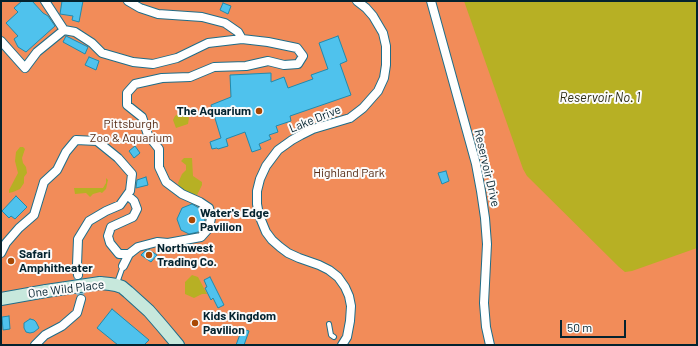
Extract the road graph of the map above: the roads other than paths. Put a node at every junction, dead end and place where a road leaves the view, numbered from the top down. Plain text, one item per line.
1 (45, 1) edge
2 (128, 1) edge
3 (357, 1) edge
4 (431, 1) edge
5 (64, 30) junction
6 (242, 39) junction
7 (1, 41) edge
8 (127, 195) junction
9 (1, 254) edge
10 (129, 254) junction
11 (123, 266) joint
12 (78, 275) tunnel mouth
13 (116, 286) junction
14 (1, 299) edge
15 (81, 299) tunnel mouth
16 (329, 324) dead end
17 (334, 337) dead end
18 (35, 345) edge
19 (178, 345) edge
20 (342, 345) edge
21 (490, 345) edge

1 - 5 street
2 - 6 street
3 - 20 street, Lake Drive
4 - 21 street, Reservoir Drive
5 - 6 street
5 - 7 street
6 - 10 street
8 - 9 street
8 - 10 street
8 - 12 street
10 - 11 street
11 - 13 lane
13 - 14 main road, One Wild Place, bridge
13 - 19 main road, One Wild Place
15 - 18 street
16 - 17 lane

